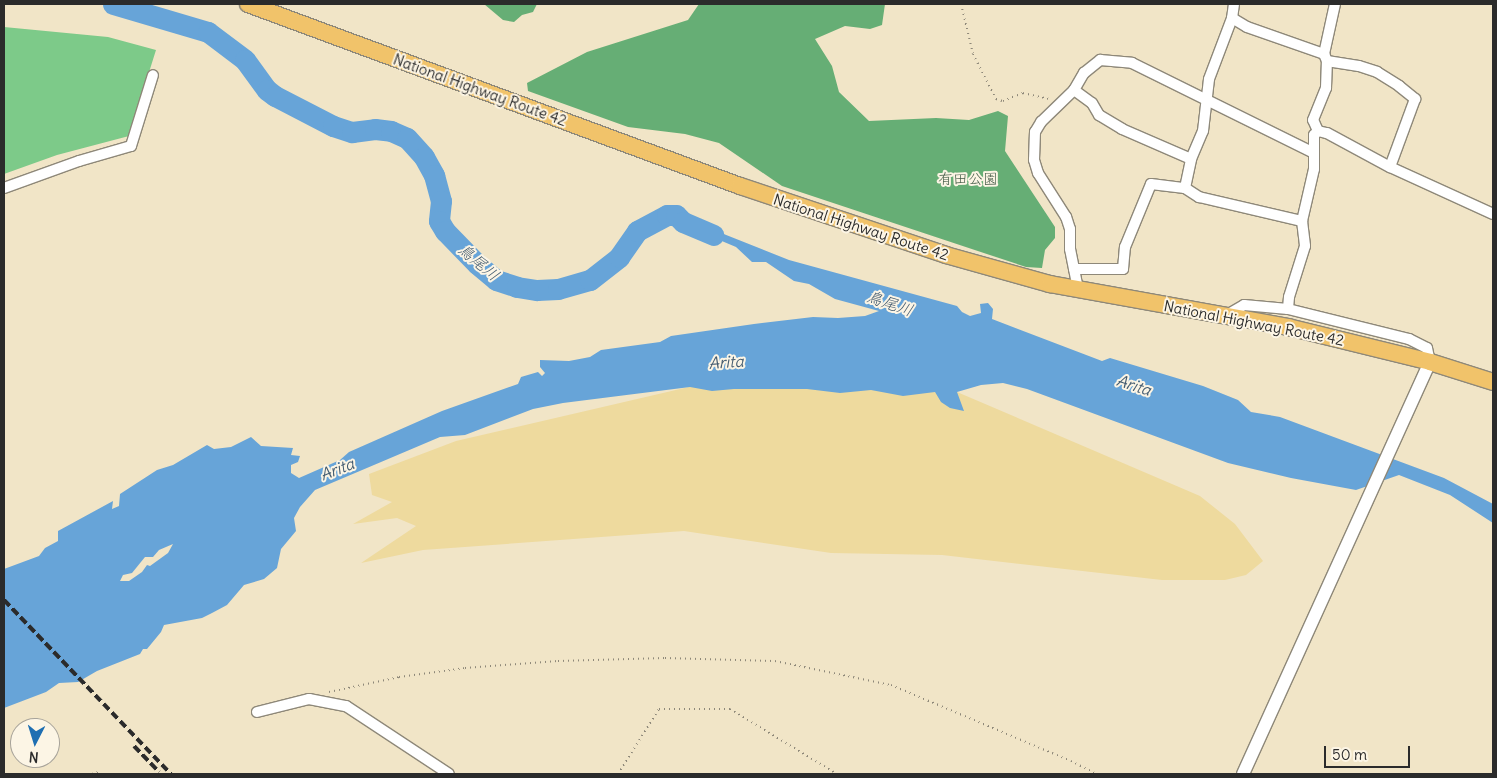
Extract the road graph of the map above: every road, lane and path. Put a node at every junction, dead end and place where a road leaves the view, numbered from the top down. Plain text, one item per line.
1 (248, 4) edge
2 (961, 4) edge
3 (1234, 4) edge
4 (1335, 4) edge
5 (1232, 18) junction
6 (1325, 57) junction
7 (153, 75) dead end
8 (1074, 90) junction
9 (1206, 98) junction
10 (1061, 102) junction
11 (1318, 132) junction
12 (1314, 153) junction
13 (1192, 159) junction
14 (1390, 167) junction
15 (4, 188) edge
16 (1185, 188) junction
17 (1493, 214) edge
18 (1302, 221) junction
19 (1074, 270) junction
20 (1078, 289) junction
21 (1288, 309) junction
22 (1224, 317) junction
23 (1430, 362) junction
24 (1493, 382) edge
25 (309, 699) junction
26 (257, 712) dead end
27 (101, 771) dead end
28 (92, 774) edge
29 (449, 774) edge
30 (618, 774) edge
31 (837, 774) edge
32 (1096, 774) edge
33 (1244, 774) edge

1 - 20 highway, National Highway Route 42
2 - 10 path
3 - 5 street
4 - 6 street
5 - 6 street
5 - 9 street
6 - 11 street
6 - 14 street
7 - 15 street
8 - 9 street
8 - 10 street
8 - 13 street
9 - 12 street
9 - 13 street
10 - 19 street
11 - 12 street
11 - 14 street
12 - 18 street
13 - 16 street
14 - 17 street
16 - 18 street
16 - 19 street
18 - 21 street
19 - 20 street
20 - 22 highway, National Highway Route 42
21 - 22 street
21 - 23 street
22 - 23 highway, National Highway Route 42
23 - 24 highway, National Highway Route 42
23 - 33 street
25 - 26 street
25 - 29 street
25 - 32 path
27 - 28 path
30 - 31 path

